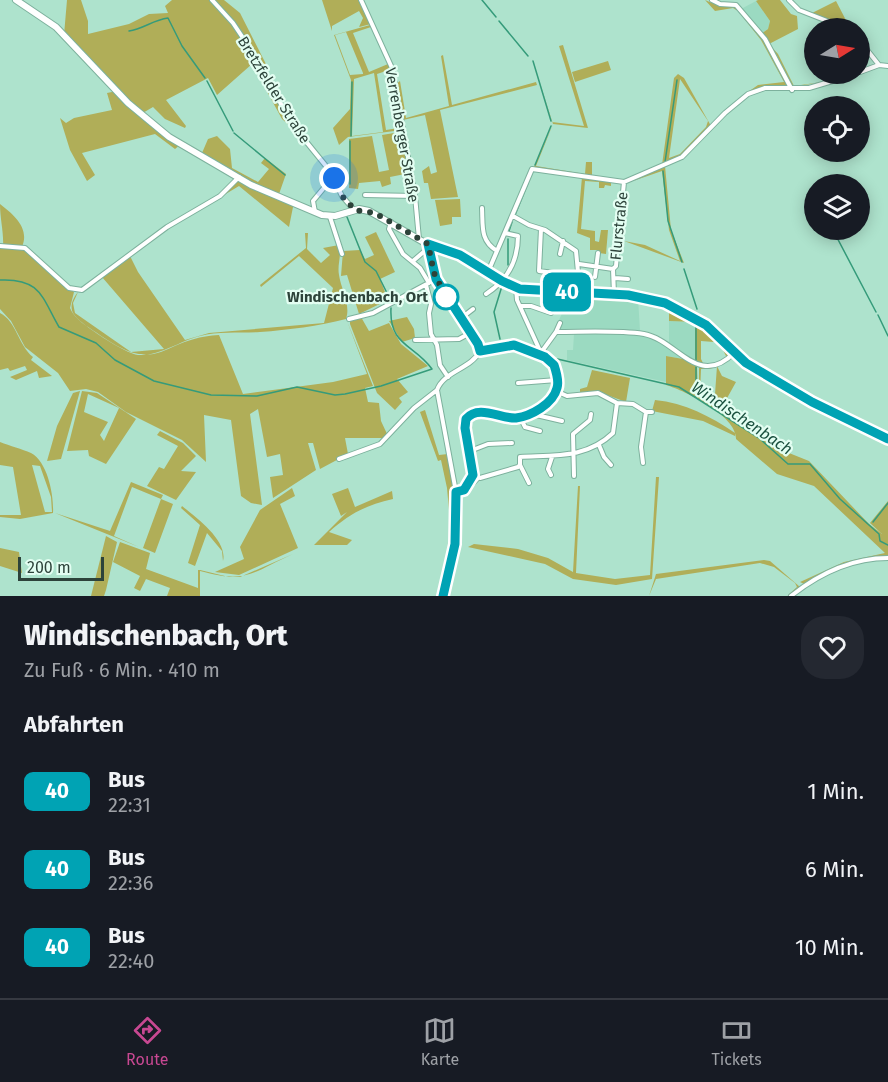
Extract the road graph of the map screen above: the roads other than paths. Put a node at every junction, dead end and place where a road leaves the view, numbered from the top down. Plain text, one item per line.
1 (16, 0) edge
2 (212, 0) edge
3 (361, 0) edge
4 (712, 0) edge
5 (789, 0) edge
6 (819, 18) edge
7 (870, 54) edge
8 (879, 65) junction
9 (888, 66) edge
10 (870, 68) edge
11 (822, 84) edge
12 (792, 90) junction
13 (239, 177) junction
14 (333, 177) junction
15 (624, 182) junction
16 (365, 195) dead end
17 (415, 196) junction
18 (482, 208) dead end
19 (355, 210) junction
20 (315, 212) junction
21 (513, 216) junction
22 (330, 217) junction
23 (391, 222) junction
24 (541, 229) junction
25 (506, 233) junction
26 (418, 240) junction
27 (563, 241) junction
28 (0, 246) edge
29 (427, 246) junction
30 (497, 251) junction
31 (598, 253) dead end
32 (342, 254) dead end
33 (560, 254) dead end
34 (413, 261) junction
35 (579, 264) junction
36 (597, 265) junction
37 (613, 269) junction
38 (488, 272) junction
39 (595, 277) dead end
40 (615, 278) junction
41 (436, 279) junction
42 (628, 279) dead end
43 (502, 281) junction
44 (428, 284) junction
45 (516, 288) junction
46 (486, 294) dead end
47 (614, 294) junction
48 (520, 306) junction
49 (473, 309) dead end
50 (551, 313) dead end
51 (349, 318) dead end
52 (460, 319) junction
53 (560, 323) dead end
54 (556, 332) junction
55 (470, 333) junction
56 (432, 339) junction
57 (415, 340) dead end
58 (480, 351) junction
59 (734, 353) junction
60 (540, 354) junction
61 (448, 377) junction
62 (557, 380) junction
63 (518, 382) dead end
64 (437, 390) junction
65 (556, 391) junction
66 (617, 403) junction
67 (646, 411) junction
68 (652, 412) dead end
69 (531, 414) junction
70 (591, 414) dead end
71 (520, 417) junction
72 (562, 421) dead end
73 (540, 431) dead end
74 (888, 439) edge
75 (512, 442) dead end
76 (599, 445) junction
77 (470, 451) junction
78 (572, 454) junction
79 (552, 457) junction
80 (339, 459) dead end
81 (643, 464) dead end
82 (520, 465) junction
83 (611, 465) dead end
84 (551, 475) dead end
85 (475, 476) junction
86 (574, 476) dead end
87 (529, 483) dead end
88 (456, 492) junction
89 (888, 558) edge
90 (443, 596) edge
91 (791, 596) edge

1 - 13 main road
2 - 14 street, Bretzfelder Straße
3 - 17 street, Verrenberger Straße
4 - 12 street
5 - 6 street
7 - 8 street
8 - 9 street
8 - 10 street
11 - 12 street
12 - 15 street
13 - 20 main road
13 - 28 street
14 - 19 street, Bretzfelder Straße
14 - 20 street
15 - 21 street
15 - 37 street, Flurstraße
16 - 17 street
17 - 26 street, Verrenberger Straße
18 - 30 street
19 - 22 main road
19 - 23 main road
20 - 22 main road
21 - 24 street
21 - 25 street
22 - 32 street
23 - 26 main road
23 - 34 street
24 - 27 street
24 - 35 street
25 - 30 street
25 - 43 street
26 - 29 main road
27 - 33 street
27 - 35 street
29 - 34 street
29 - 38 main road
29 - 41 street
30 - 38 street
31 - 36 street
34 - 44 street
35 - 36 street
36 - 37 street
36 - 39 street
37 - 40 street
38 - 43 main road
40 - 42 street
40 - 47 street
41 - 44 street
41 - 52 street
43 - 45 main road
43 - 46 street
44 - 51 street
44 - 56 street
45 - 47 main road
45 - 48 street
47 - 59 main road
48 - 50 street
48 - 60 street
49 - 52 street
52 - 55 street
53 - 54 street
54 - 59 street
54 - 60 street
55 - 56 street
55 - 58 street
56 - 57 street
56 - 61 street
58 - 60 street
58 - 61 street
59 - 74 main road
60 - 62 street
61 - 64 street
62 - 63 street
62 - 65 street
64 - 80 street
64 - 88 street
65 - 66 street
65 - 69 street
66 - 67 street
66 - 76 street
67 - 68 street
67 - 81 street
69 - 71 street
69 - 72 street
70 - 78 street
71 - 73 street
71 - 77 street
75 - 77 street
76 - 78 street
76 - 83 street
77 - 85 street
78 - 79 street
78 - 86 street
79 - 82 street
79 - 84 street
82 - 85 street
82 - 87 street
85 - 88 street
88 - 90 street
89 - 91 street

